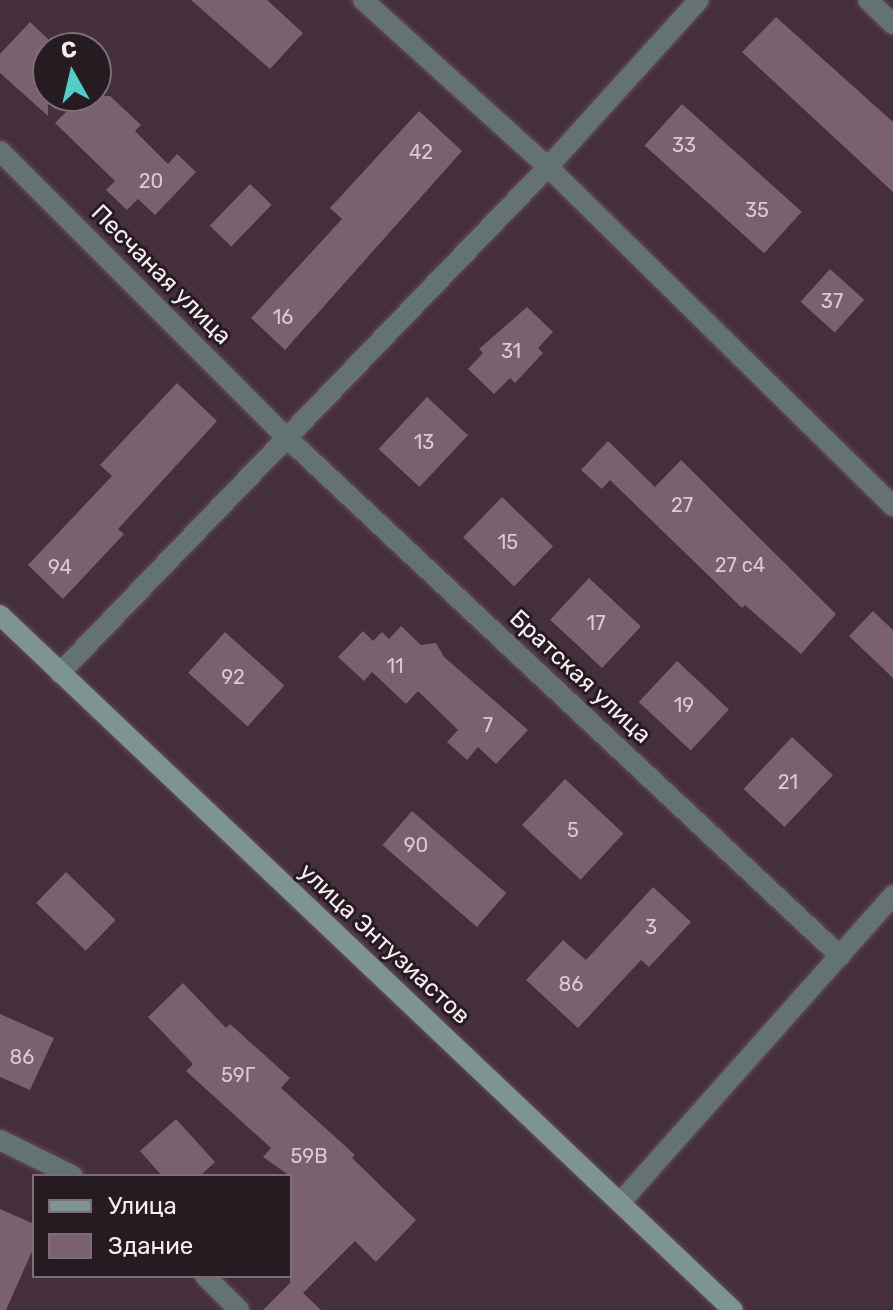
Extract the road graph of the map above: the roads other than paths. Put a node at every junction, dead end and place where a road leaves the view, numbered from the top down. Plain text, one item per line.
1 (363, 0) edge
2 (699, 0) edge
3 (868, 0) edge
4 (893, 24) edge
5 (0, 151) edge
6 (548, 167) junction
7 (284, 435) junction
8 (893, 506) edge
9 (0, 615) edge
10 (60, 673) junction
11 (893, 895) edge
12 (840, 956) junction
13 (0, 1140) edge
14 (69, 1174) edge
15 (620, 1203) junction
16 (207, 1278) edge
17 (239, 1310) edge
18 (733, 1310) edge

1 - 6 street
2 - 6 street
3 - 4 street
5 - 7 street, Песчаная улица
6 - 7 street
6 - 8 street
7 - 10 street
7 - 12 street, Братская улица
9 - 10 street, улица Энтузиастов
10 - 15 street, улица Энтузиастов
11 - 12 street
12 - 15 street
13 - 14 street
15 - 18 street, улица Энтузиастов
16 - 17 street

